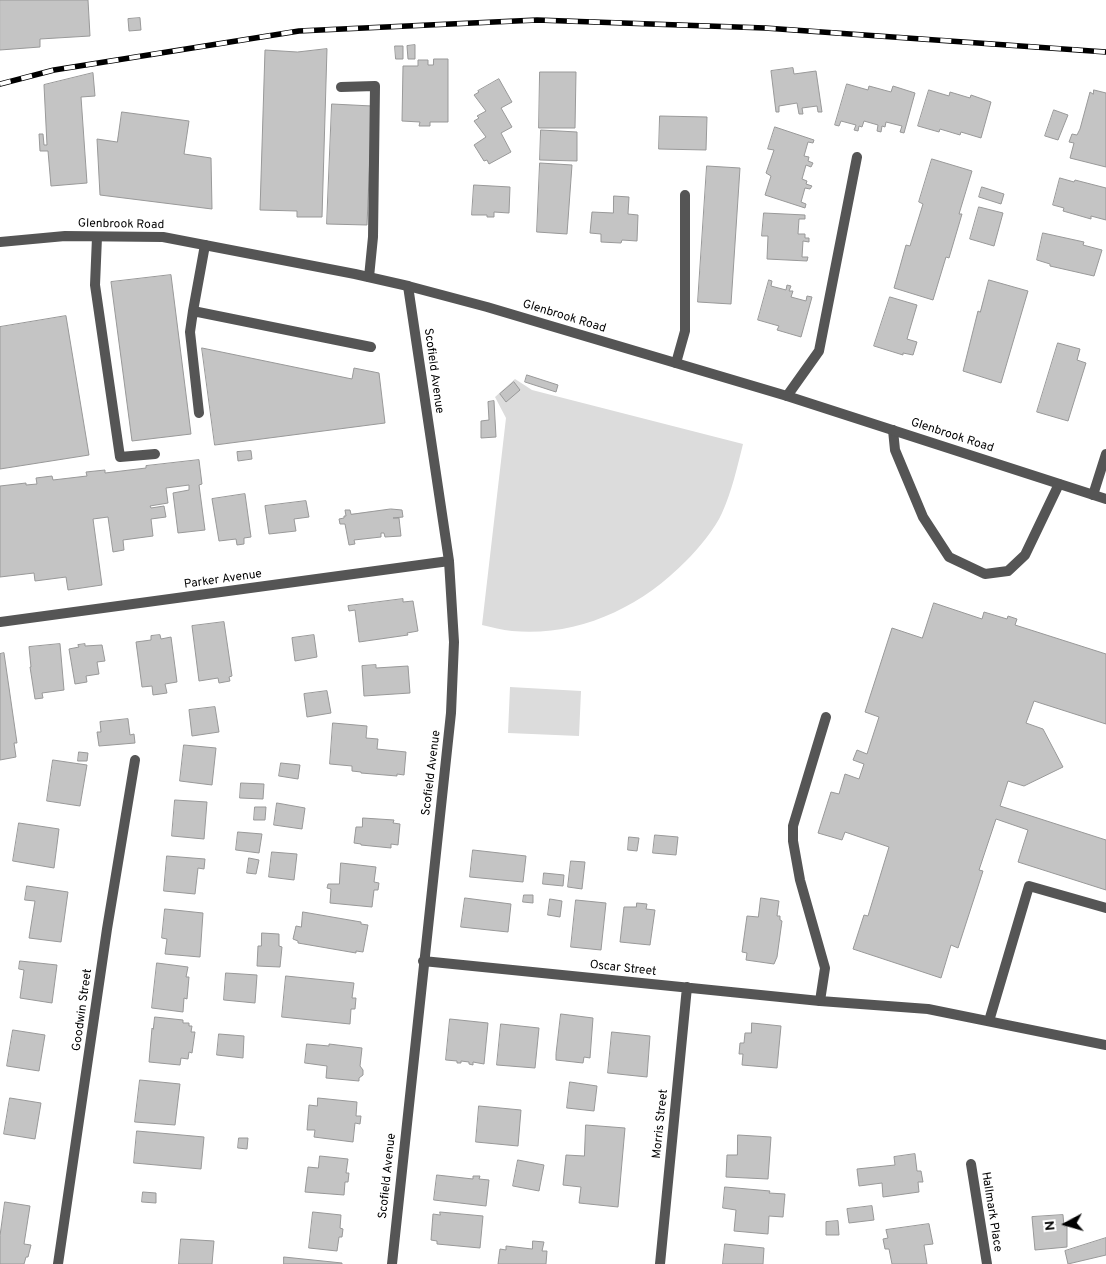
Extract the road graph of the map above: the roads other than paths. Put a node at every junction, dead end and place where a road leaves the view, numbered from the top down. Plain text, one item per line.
1 (341, 88) dead end
2 (857, 157) dead end
3 (685, 195) dead end
4 (97, 237) junction
5 (0, 242) edge
6 (205, 245) junction
7 (369, 277) junction
8 (408, 286) junction
9 (193, 311) junction
10 (371, 347) dead end
11 (676, 363) junction
12 (787, 396) junction
13 (199, 413) dead end
14 (893, 430) junction
15 (156, 454) dead end
16 (1106, 454) edge
17 (1059, 484) junction
18 (1093, 495) junction
19 (1106, 499) edge
20 (449, 561) junction
21 (0, 622) edge
22 (826, 717) dead end
23 (135, 760) dead end
24 (1106, 908) edge
25 (424, 961) junction
26 (687, 987) junction
27 (820, 1001) junction
28 (989, 1021) junction
29 (1106, 1045) edge
30 (971, 1164) dead end
31 (58, 1264) edge
32 (392, 1264) edge
33 (660, 1264) edge
34 (986, 1264) edge

1 - 7 street
2 - 12 street
3 - 11 street
4 - 5 street, Glenbrook Road
4 - 6 street, Glenbrook Road
4 - 15 street
6 - 7 street, Glenbrook Road
6 - 9 street
7 - 8 street, Glenbrook Road
8 - 11 street, Glenbrook Road
8 - 20 street, Scofield Avenue
9 - 10 street
9 - 13 street
11 - 12 street, Glenbrook Road
12 - 14 street, Glenbrook Road
14 - 17 street, Glenbrook Road
14 - 17 street
16 - 18 street
17 - 18 street, Glenbrook Road
18 - 19 street, Glenbrook Road
20 - 21 street, Parker Avenue
20 - 25 street, Scofield Avenue
22 - 27 street
23 - 31 street, Goodwin Street
24 - 28 street
25 - 26 street, Oscar Street
25 - 32 street, Scofield Avenue
26 - 27 street, Oscar Street
26 - 33 street, Morris Street
27 - 28 street, Oscar Street
28 - 29 street, Oscar Street
30 - 34 street, Hallmark Place

